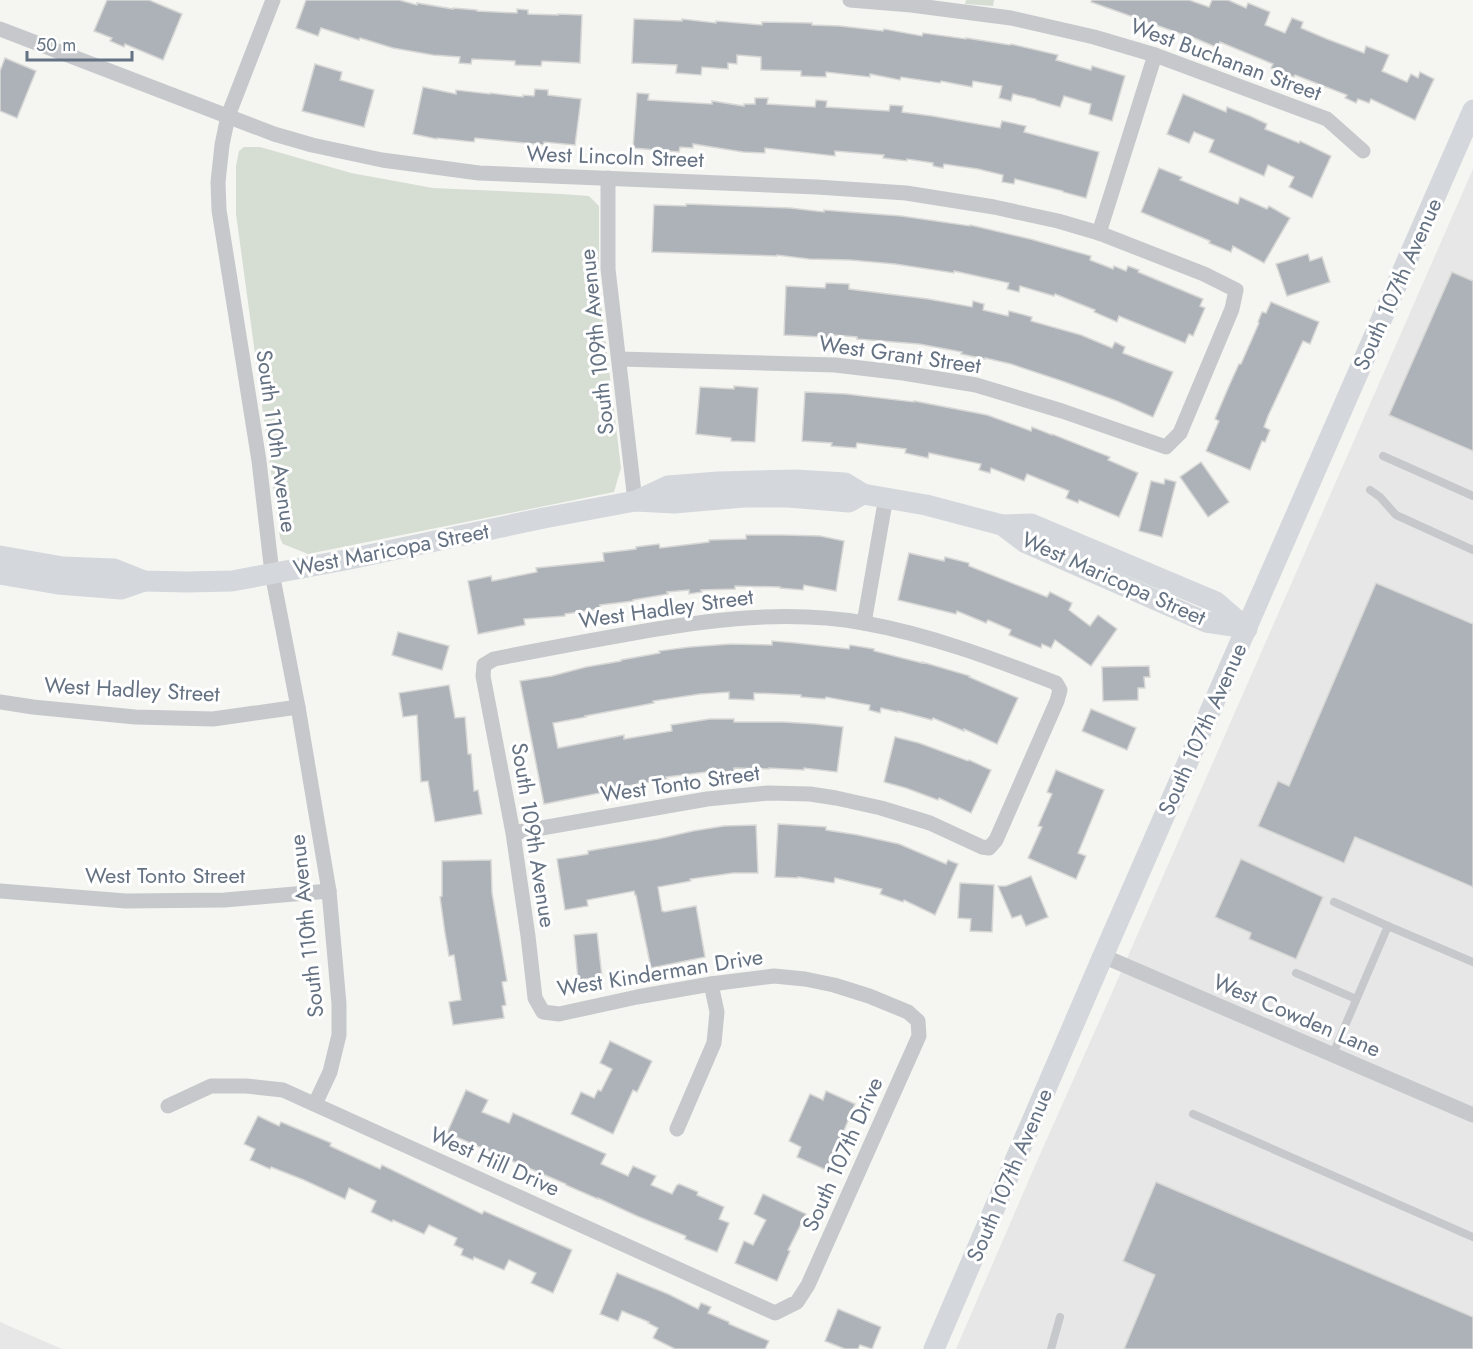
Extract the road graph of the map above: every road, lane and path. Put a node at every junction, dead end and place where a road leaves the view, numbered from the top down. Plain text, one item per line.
1 (273, 0) edge
2 (850, 0) edge
3 (0, 29) edge
4 (1155, 55) junction
5 (1473, 110) edge
6 (228, 117) junction
7 (1364, 151) dead end
8 (608, 178) junction
9 (1098, 233) junction
10 (619, 359) junction
11 (1166, 447) joint
12 (1383, 456) dead end
13 (1370, 490) dead end
14 (886, 496) junction
15 (1473, 496) edge
16 (635, 501) junction
17 (1473, 550) edge
18 (0, 556) edge
19 (272, 573) junction
20 (0, 574) edge
21 (144, 580) junction
22 (864, 623) junction
23 (1247, 629) junction
24 (484, 665) joint
25 (0, 702) edge
26 (298, 707) junction
27 (513, 833) junction
28 (989, 848) joint
29 (0, 891) edge
30 (329, 891) junction
31 (1334, 902) dead end
32 (1388, 926) junction
33 (1103, 956) junction
34 (1473, 962) edge
35 (1296, 973) dead end
36 (711, 984) junction
37 (1356, 999) junction
38 (543, 1012) joint
39 (918, 1021) joint
40 (1332, 1056) junction
41 (315, 1104) junction
42 (168, 1106) dead end
43 (1193, 1114) dead end
44 (1473, 1115) edge
45 (677, 1129) dead end
46 (1473, 1237) edge
47 (796, 1302) joint
48 (1060, 1317) dead end
49 (933, 1349) edge
50 (1051, 1349) edge

1 - 6 street, South 110th Avenue
2 - 4 street, West Buchanan Street
3 - 6 street, West Lincoln Street
4 - 7 street, West Buchanan Street
4 - 9 street
5 - 23 street, South 107th Avenue
6 - 8 street, West Lincoln Street
6 - 19 street, South 110th Avenue
8 - 9 street, West Lincoln Street
8 - 10 street, South 109th Avenue
9 - 11 street, West Lincoln Street
10 - 11 street, West Grant Street
10 - 16 street, South 109th Avenue
12 - 15 lane
13 - 17 lane
14 - 16 street, West Maricopa Street
14 - 22 street
14 - 23 street, West Maricopa Street
16 - 19 street, West Maricopa Street
18 - 21 street, West Maricopa Street
19 - 21 street, West Maricopa Street
19 - 26 street, South 110th Avenue
20 - 21 street, West Maricopa Street
22 - 24 street, West Hadley Street
22 - 28 street, West Hadley Street
23 - 33 street, South 107th Avenue
24 - 27 street, South 109th Avenue
25 - 26 street, West Hadley Street
26 - 30 street, South 110th Avenue
27 - 28 street, West Tonto Street
27 - 38 street, South 109th Avenue
29 - 30 street, West Tonto Street
30 - 41 street, South 110th Avenue
31 - 32 lane
32 - 34 lane
32 - 37 lane
33 - 40 street, West Cowden Lane
33 - 49 street, South 107th Avenue
35 - 37 lane
36 - 38 street, West Kinderman Drive
36 - 39 street, West Kinderman Drive
36 - 45 street
37 - 40 lane
39 - 47 street, South 107th Drive
40 - 44 street, West Cowden Lane
41 - 42 street, West Hill Drive
41 - 47 street, West Hill Drive
43 - 46 lane
48 - 50 lane

